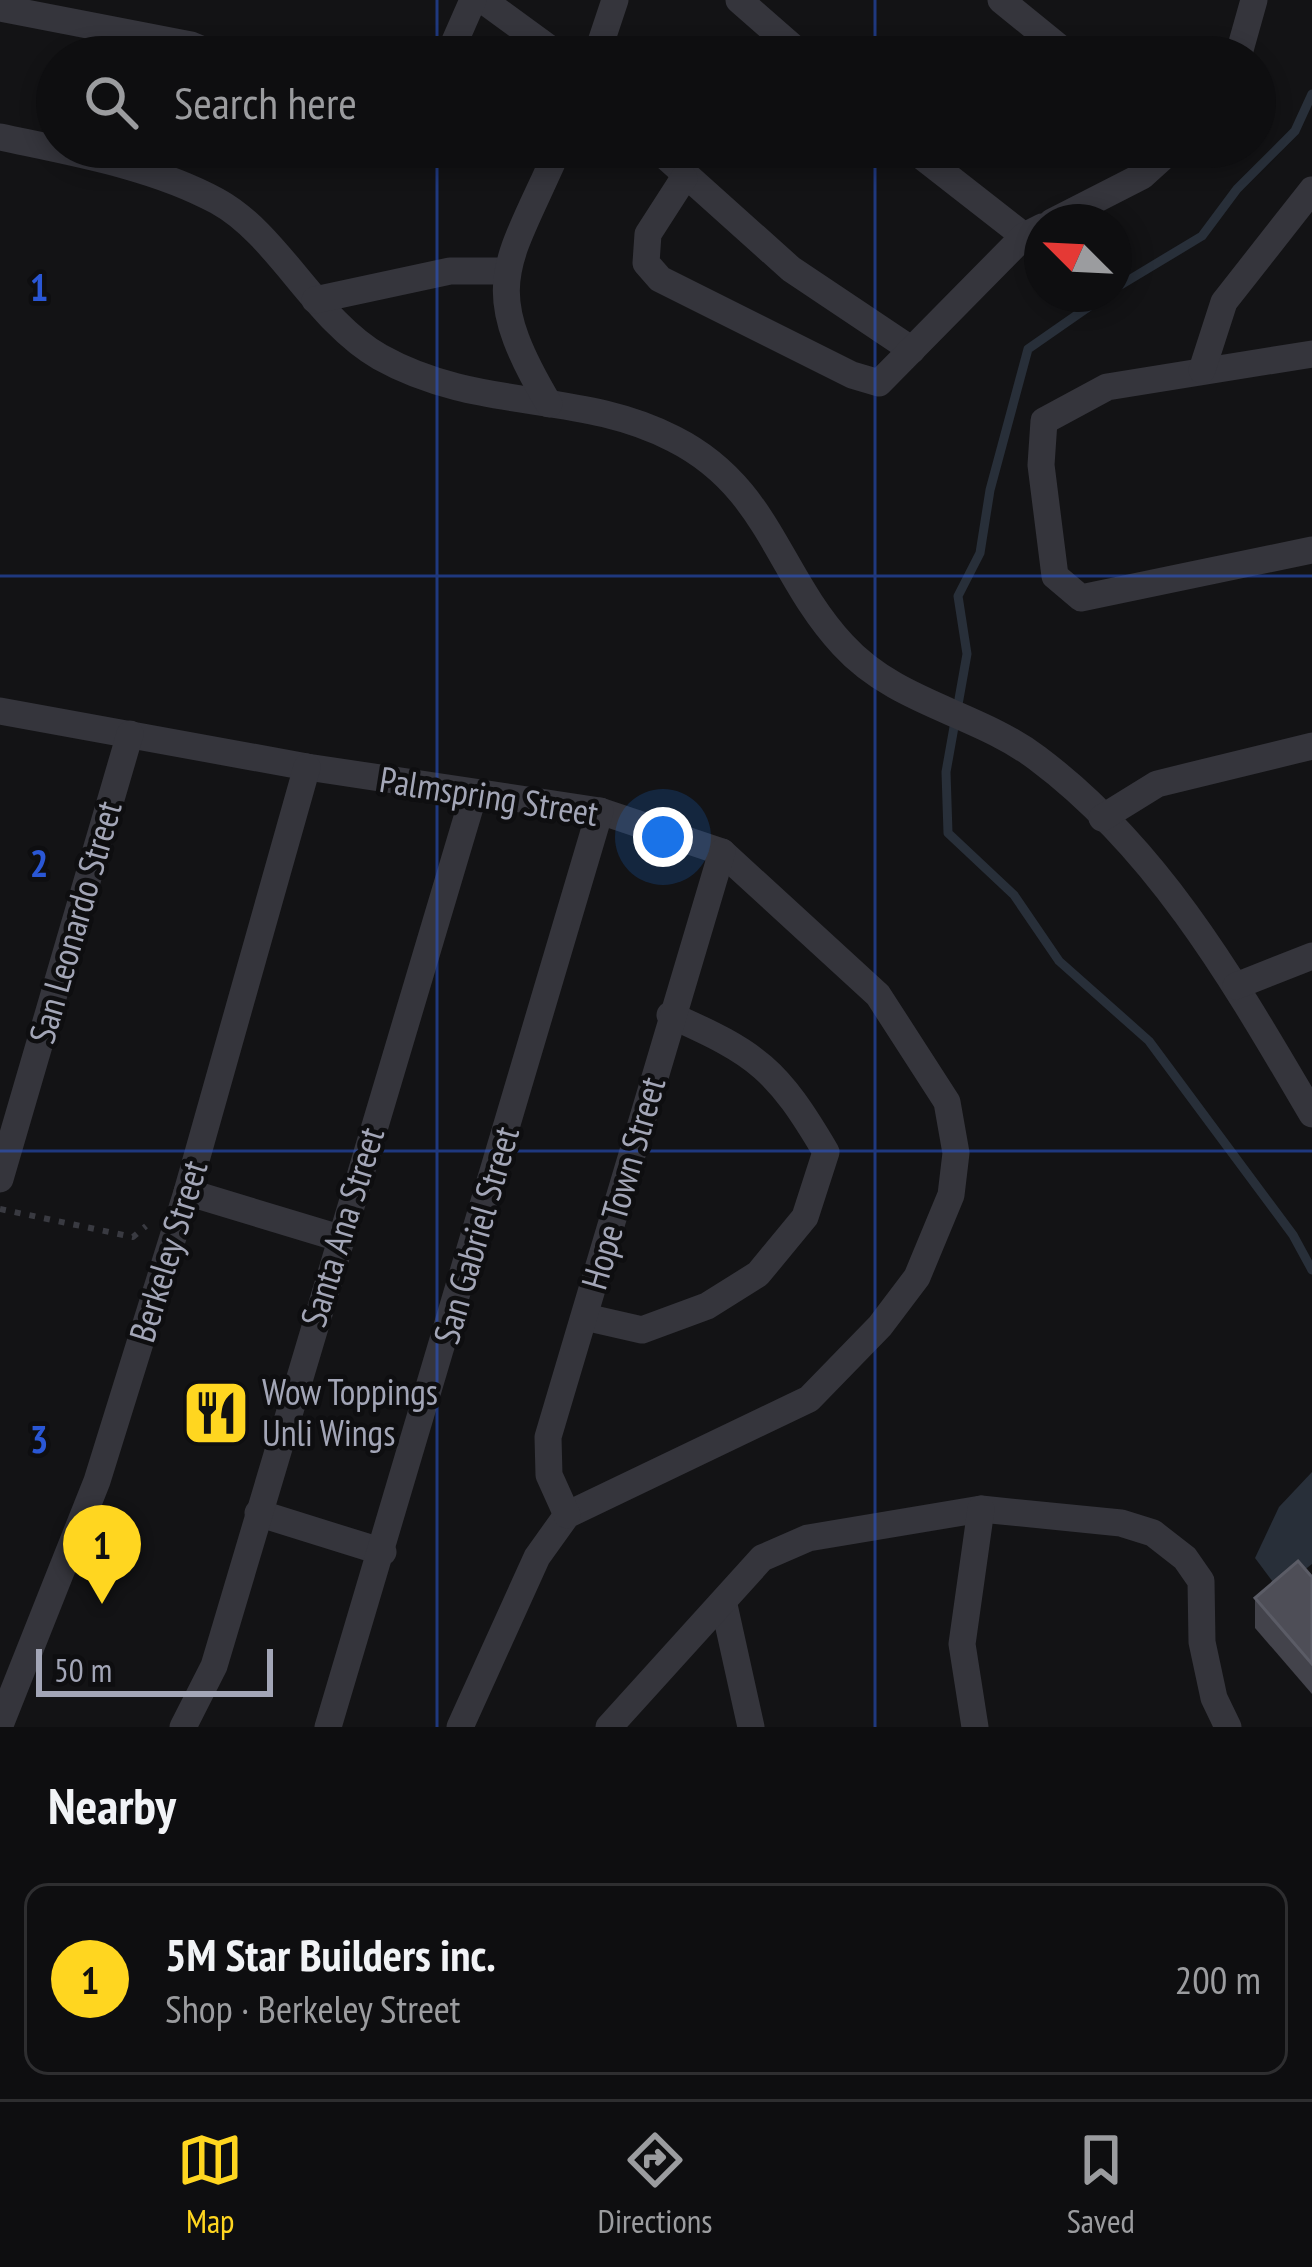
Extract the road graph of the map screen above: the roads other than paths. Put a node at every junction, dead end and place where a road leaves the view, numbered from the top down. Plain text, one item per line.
1 (473, 0) edge
2 (482, 0) edge
3 (615, 0) edge
4 (739, 0) edge
5 (1001, 0) edge
6 (1254, 0) edge
7 (0, 8) edge
8 (145, 36) edge
9 (457, 36) edge
10 (532, 36) edge
11 (603, 36) edge
12 (780, 36) edge
13 (1045, 36) edge
14 (1244, 36) edge
15 (0, 137) edge
16 (36, 145) edge
17 (119, 168) edge
18 (550, 168) edge
19 (675, 168) edge
20 (940, 168) edge
21 (1151, 168) edge
22 (684, 178) junction
23 (1312, 190) edge
24 (1087, 204) edge
25 (1024, 226) edge
26 (1024, 241) edge
27 (505, 271) junction
28 (315, 300) junction
29 (913, 350) junction
30 (1312, 354) edge
31 (1202, 370) junction
32 (549, 404) junction
33 (1312, 550) edge
34 (1, 714) edge
35 (130, 734) junction
36 (1312, 746) edge
37 (307, 767) junction
38 (473, 794) junction
39 (600, 811) junction
40 (1102, 818) junction
41 (722, 852) junction
42 (1312, 956) edge
43 (1236, 986) junction
44 (670, 1015) junction
45 (1312, 1114) edge
46 (0, 1179) edge
47 (187, 1192) junction
48 (338, 1238) junction
49 (584, 1317) junction
50 (980, 1509) junction
51 (258, 1514) junction
52 (567, 1515) junction
53 (383, 1552) junction
54 (724, 1605) junction
55 (0, 1725) edge
56 (183, 1727) edge
57 (328, 1727) edge
58 (460, 1727) edge
59 (609, 1727) edge
60 (751, 1727) edge
61 (975, 1727) edge
62 (1228, 1727) edge

1 - 9 street
2 - 10 street
3 - 11 street
4 - 12 street
5 - 13 street
6 - 14 street
7 - 8 street
15 - 16 street
17 - 28 street
18 - 27 street
19 - 22 street
20 - 25 street
21 - 24 street
22 - 29 street
22 - 29 street
23 - 31 street
26 - 29 street
27 - 28 street
27 - 32 street
28 - 32 street
30 - 31 street
31 - 33 street
32 - 40 street
34 - 35 street, Palmspring Street
35 - 37 street, Palmspring Street
35 - 46 street, San Leonardo Street
36 - 40 street
37 - 38 street, Palmspring Street
37 - 47 street, Berkeley Street
38 - 39 street, Palmspring Street
38 - 48 street, Santa Ana Street
39 - 41 street, Palmspring Street
39 - 53 street, San Gabriel Street
40 - 43 street
41 - 44 street, Hope Town Street
41 - 52 street, Palmspring Street
42 - 43 street
43 - 45 street
44 - 49 street, Hope Town Street
44 - 49 street
47 - 48 street
47 - 55 street, Berkeley Street
48 - 51 street, Santa Ana Street
49 - 52 street, Hope Town Street
50 - 54 street
50 - 61 street
50 - 62 street
51 - 53 street
51 - 56 street, Santa Ana Street
52 - 58 street
53 - 57 street, San Gabriel Street
54 - 59 street
54 - 60 street

